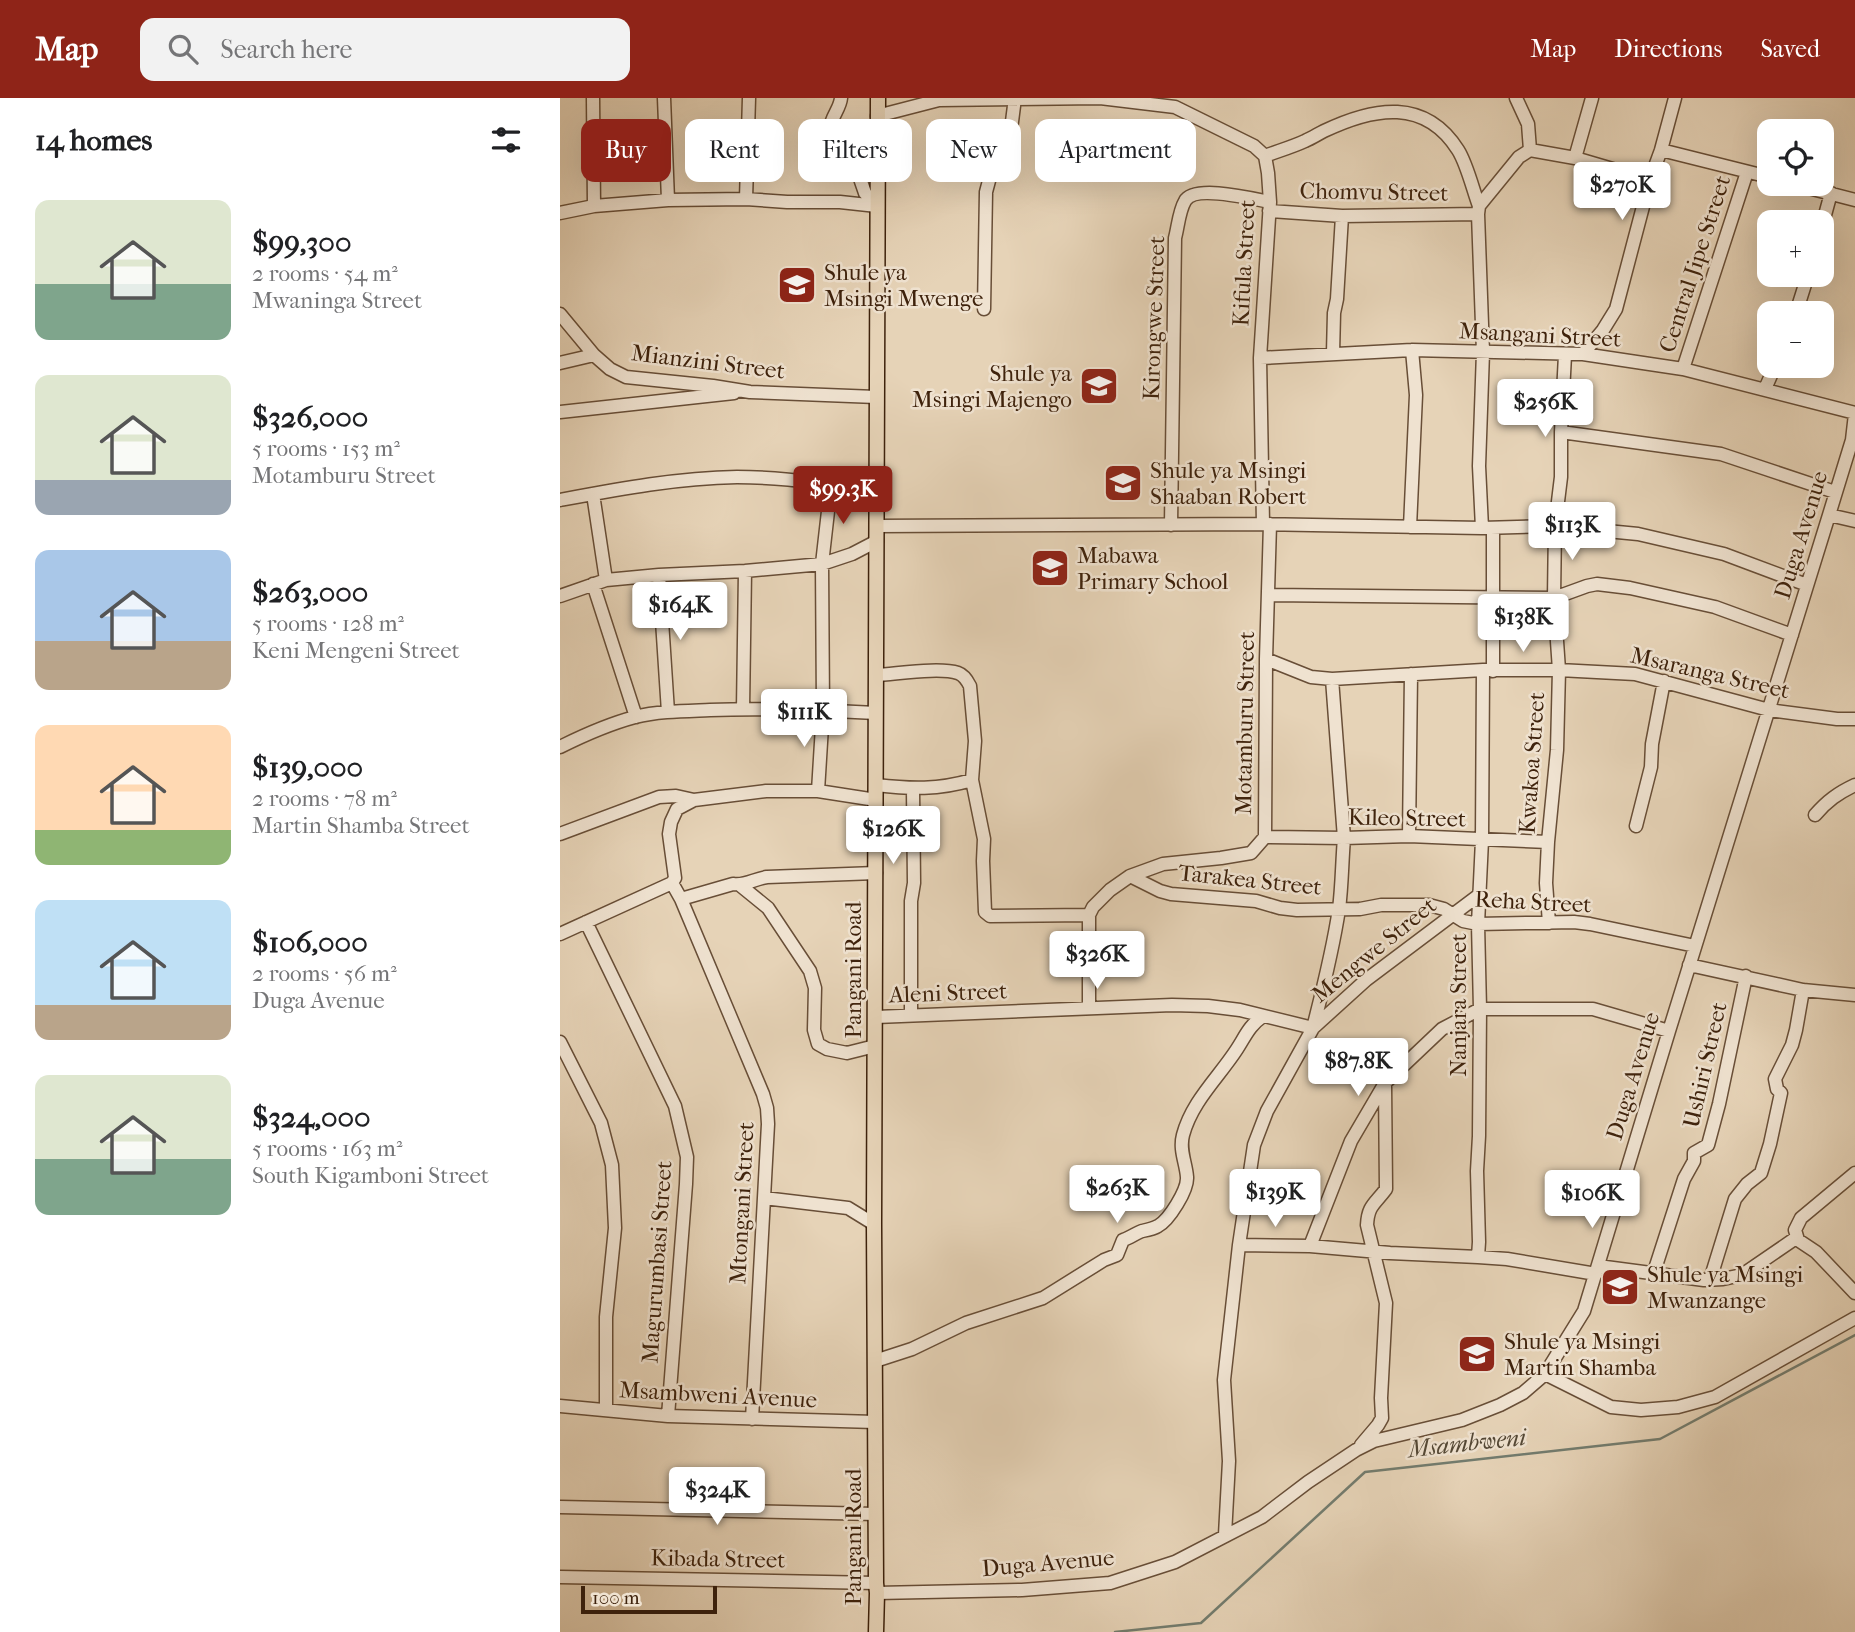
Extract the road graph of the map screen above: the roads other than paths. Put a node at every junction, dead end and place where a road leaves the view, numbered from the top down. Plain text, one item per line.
1 (593, 98) edge
2 (664, 98) edge
3 (749, 98) edge
4 (841, 98) edge
5 (878, 98) edge
6 (1100, 98) edge
7 (1516, 98) edge
8 (1592, 98) edge
9 (1675, 98) edge
10 (1015, 99) edge
11 (1176, 103) edge
12 (877, 116) junction
13 (1531, 150) junction
14 (1661, 150) junction
15 (1265, 156) junction
16 (1576, 158) junction
17 (1747, 172) junction
18 (1757, 174) edge
19 (1650, 180) junction
20 (1834, 194) edge
21 (746, 199) junction
22 (668, 200) junction
23 (1855, 200) edge
24 (594, 206) junction
25 (877, 206) junction
26 (1269, 207) junction
27 (1478, 210) junction
28 (560, 213) edge
29 (1342, 216) junction
30 (984, 309) dead end
31 (560, 314) edge
32 (1412, 350) junction
33 (1483, 352) junction
34 (1333, 353) junction
35 (1583, 354) junction
36 (594, 355) junction
37 (1565, 355) junction
38 (1259, 358) junction
39 (560, 363) edge
40 (1684, 369) junction
41 (1770, 378) edge
42 (1765, 389) junction
43 (750, 392) junction
44 (876, 397) junction
45 (560, 412) edge
46 (1855, 414) edge
47 (1561, 432) junction
48 (1853, 441) edge
49 (831, 485) junction
50 (878, 490) junction
51 (1835, 492) junction
52 (593, 494) junction
53 (560, 500) edge
54 (1829, 515) junction
55 (1855, 521) edge
56 (1266, 524) junction
57 (1171, 525) junction
58 (1555, 526) junction
59 (1410, 527) junction
60 (1487, 528) junction
61 (877, 533) junction
62 (822, 564) junction
63 (745, 571) junction
64 (659, 575) junction
65 (606, 580) junction
66 (593, 584) junction
67 (1807, 585) junction
68 (1268, 595) junction
69 (560, 596) edge
70 (1492, 598) junction
71 (1554, 598) junction
72 (1792, 635) junction
73 (1266, 659) junction
74 (1488, 670) junction
75 (1559, 670) junction
76 (1411, 674) junction
77 (876, 675) junction
78 (1332, 679) junction
79 (1664, 681) junction
80 (743, 709) junction
81 (823, 710) junction
82 (1769, 710) junction
83 (668, 712) junction
84 (876, 713) junction
85 (636, 717) junction
86 (1855, 719) edge
87 (560, 746) edge
88 (972, 779) junction
89 (1855, 785) edge
90 (913, 790) junction
91 (818, 791) junction
92 (876, 793) junction
93 (694, 800) junction
94 (1815, 816) dead end
95 (1636, 826) dead end
96 (560, 834) edge
97 (1409, 836) junction
98 (1265, 837) junction
99 (1344, 838) junction
100 (1482, 840) junction
101 (1548, 842) junction
102 (876, 873) junction
103 (1130, 876) junction
104 (672, 883) junction
105 (741, 886) junction
106 (1479, 895) junction
107 (681, 899) junction
108 (1339, 910) junction
109 (1452, 914) junction
110 (1089, 915) junction
111 (586, 922) junction
112 (1549, 923) junction
113 (1478, 924) junction
114 (560, 934) edge
115 (1695, 946) junction
116 (1689, 965) junction
117 (1746, 976) junction
118 (1803, 990) junction
119 (1855, 995) edge
120 (1089, 1008) junction
121 (1480, 1009) junction
122 (911, 1015) junction
123 (1263, 1016) junction
124 (876, 1017) junction
125 (1313, 1028) junction
126 (1669, 1031) junction
127 (560, 1042) edge
128 (876, 1046) junction
129 (1385, 1083) junction
130 (1855, 1174) edge
131 (764, 1198) junction
132 (874, 1224) junction
133 (1798, 1240) junction
134 (1239, 1245) junction
135 (1310, 1247) junction
136 (1374, 1251) junction
137 (1478, 1256) junction
138 (1597, 1270) junction
139 (1654, 1272) junction
140 (1710, 1280) junction
141 (1855, 1293) edge
142 (1855, 1318) edge
143 (875, 1362) junction
144 (1545, 1374) junction
145 (560, 1406) edge
146 (606, 1410) junction
147 (667, 1416) junction
148 (752, 1419) junction
149 (875, 1422) junction
150 (1356, 1450) junction
151 (560, 1507) edge
152 (876, 1514) junction
153 (1225, 1535) junction
154 (560, 1577) edge
155 (876, 1588) junction
156 (876, 1632) edge

1 - 24 street
2 - 22 street
3 - 21 street
4 - 25 street
5 - 12 main road, Pangani Road
6 - 10 street
6 - 11 street
7 - 13 street
8 - 16 street
9 - 14 street
10 - 12 street
10 - 30 street
11 - 15 street
12 - 25 main road, Pangani Road
13 - 16 street
13 - 27 street
14 - 17 street
14 - 19 street
15 - 26 street, Kifula Street
15 - 27 street, Nanjara Street
16 - 19 street
17 - 18 street
17 - 40 street, Central Jipe Street
19 - 35 street
20 - 23 street
21 - 22 street
21 - 25 street
22 - 24 street
24 - 28 street
25 - 44 main road, Pangani Road
26 - 29 street, Chomvu Street
26 - 38 street, Kifula Street
26 - 57 street, Kirongwe Street
27 - 29 street, Chomvu Street
27 - 33 street, Nanjara Street
29 - 34 street
31 - 36 street, Mianzini Street
32 - 33 street, Msangani Street
32 - 34 street, Msangani Street
32 - 59 street
33 - 37 street, Msangani Street
33 - 60 street, Nanjara Street
34 - 38 street, Msangani Street
35 - 37 street, Msangani Street
35 - 40 street, Msangani Street
36 - 39 street
36 - 43 street, Mianzini Street
37 - 47 street, Kwakoa Street
38 - 56 street, Kifula Street
40 - 42 street, Msangani Street
41 - 42 street
42 - 46 street, Msangani Street
43 - 44 street, Mianzini Street
43 - 45 street
44 - 50 main road, Pangani Road
46 - 48 street, Duga Avenue
47 - 51 street
47 - 58 street, Kwakoa Street
48 - 51 street, Duga Avenue
49 - 50 street
49 - 52 street
49 - 62 street
50 - 61 main road, Pangani Road
51 - 54 street, Duga Avenue
52 - 53 street
52 - 65 street
54 - 55 street
54 - 67 street, Duga Avenue
56 - 57 street
56 - 59 street
56 - 68 street, Motamburu Street
57 - 61 street
58 - 60 street
58 - 67 street
58 - 71 street, Kwakoa Street
59 - 60 street
60 - 70 street, Nanjara Street
61 - 62 street
61 - 77 main road, Pangani Road
62 - 63 street
62 - 81 street
63 - 64 street
63 - 80 street
64 - 65 street
64 - 83 street
65 - 66 street
66 - 69 street
66 - 85 street
67 - 72 street, Duga Avenue
68 - 70 street
68 - 73 street, Motamburu Street
70 - 71 street
70 - 74 street, Nanjara Street
71 - 72 street
71 - 75 street, Kwakoa Street
72 - 82 street, Duga Avenue
73 - 78 street, Msaranga Street
73 - 98 street, Motamburu Street
74 - 75 street, Msaranga Street
74 - 76 street, Msaranga Street
74 - 100 street, Nanjara Street
75 - 79 street, Msaranga Street
75 - 101 street, Kwakoa Street
76 - 78 street, Msaranga Street
76 - 97 street
77 - 84 main road, Pangani Road
77 - 88 street
78 - 99 street
79 - 82 street, Msaranga Street
79 - 95 street
80 - 81 street
80 - 83 street
81 - 84 street
81 - 91 street
82 - 86 street, Msaranga Street
82 - 115 street, Duga Avenue
83 - 85 street
84 - 92 main road, Pangani Road
85 - 87 street
88 - 90 street
88 - 110 street
89 - 94 street
90 - 92 street
90 - 122 street
91 - 92 street
91 - 93 street
92 - 102 main road, Pangani Road
93 - 96 street
93 - 104 street
97 - 99 street, Kileo Street
97 - 100 street, Kileo Street
98 - 99 street, Kileo Street
98 - 103 street, Motamburu Street
99 - 108 street
100 - 101 street, Kileo Street
100 - 106 street, Nanjara Street
101 - 112 street, Kwakoa Street
102 - 105 street
102 - 124 main road, Pangani Road
103 - 108 street, Tarakea Street
103 - 110 street, Motamburu Street
104 - 107 street, Mtongani Street
104 - 111 street
105 - 107 street
105 - 128 street
106 - 109 street, Mengwe Street
106 - 113 street, Nanjara Street
107 - 131 street, Mtongani Street
108 - 109 street, Tarakea Street
108 - 125 street
109 - 113 street, Reha Street
109 - 125 street, Mengwe Street
110 - 120 street
111 - 114 street
111 - 147 street, Magurumbasi Street
112 - 113 street, Reha Street
112 - 115 street, Reha Street
113 - 121 street, Nanjara Street
115 - 116 street, Duga Avenue
116 - 117 street
116 - 126 street, Duga Avenue
117 - 118 street
117 - 139 street, Ushiri Street
118 - 119 street
118 - 140 street
120 - 122 street, Aleni Street
120 - 123 street, Aleni Street
121 - 126 street
121 - 129 street
121 - 137 street, Nanjara Street
122 - 124 street, Aleni Street
123 - 125 street, Aleni Street
123 - 143 street
124 - 128 main road, Pangani Road
125 - 134 street, Mengwe Street
126 - 138 street, Duga Avenue
127 - 146 street
128 - 132 main road, Pangani Road
129 - 135 street
129 - 136 street
130 - 133 street
131 - 132 street
131 - 148 street, Mtongani Street
132 - 143 main road, Pangani Road
133 - 140 street
133 - 141 street
134 - 135 street
134 - 153 street, Mengwe Street
135 - 136 street
136 - 137 street
136 - 150 street
137 - 138 street
138 - 139 street
138 - 144 street, Duga Avenue
139 - 140 street
142 - 144 street
143 - 149 main road, Pangani Road
144 - 150 street, Duga Avenue
145 - 146 street, Msambweni Avenue
146 - 147 street, Msambweni Avenue
147 - 148 street, Msambweni Avenue
148 - 149 street, Msambweni Avenue
149 - 152 main road, Pangani Road
150 - 153 street, Duga Avenue
151 - 152 street
152 - 155 main road, Pangani Road
153 - 155 street, Duga Avenue
154 - 155 street, Kibada Street
155 - 156 main road, Pangani Road

